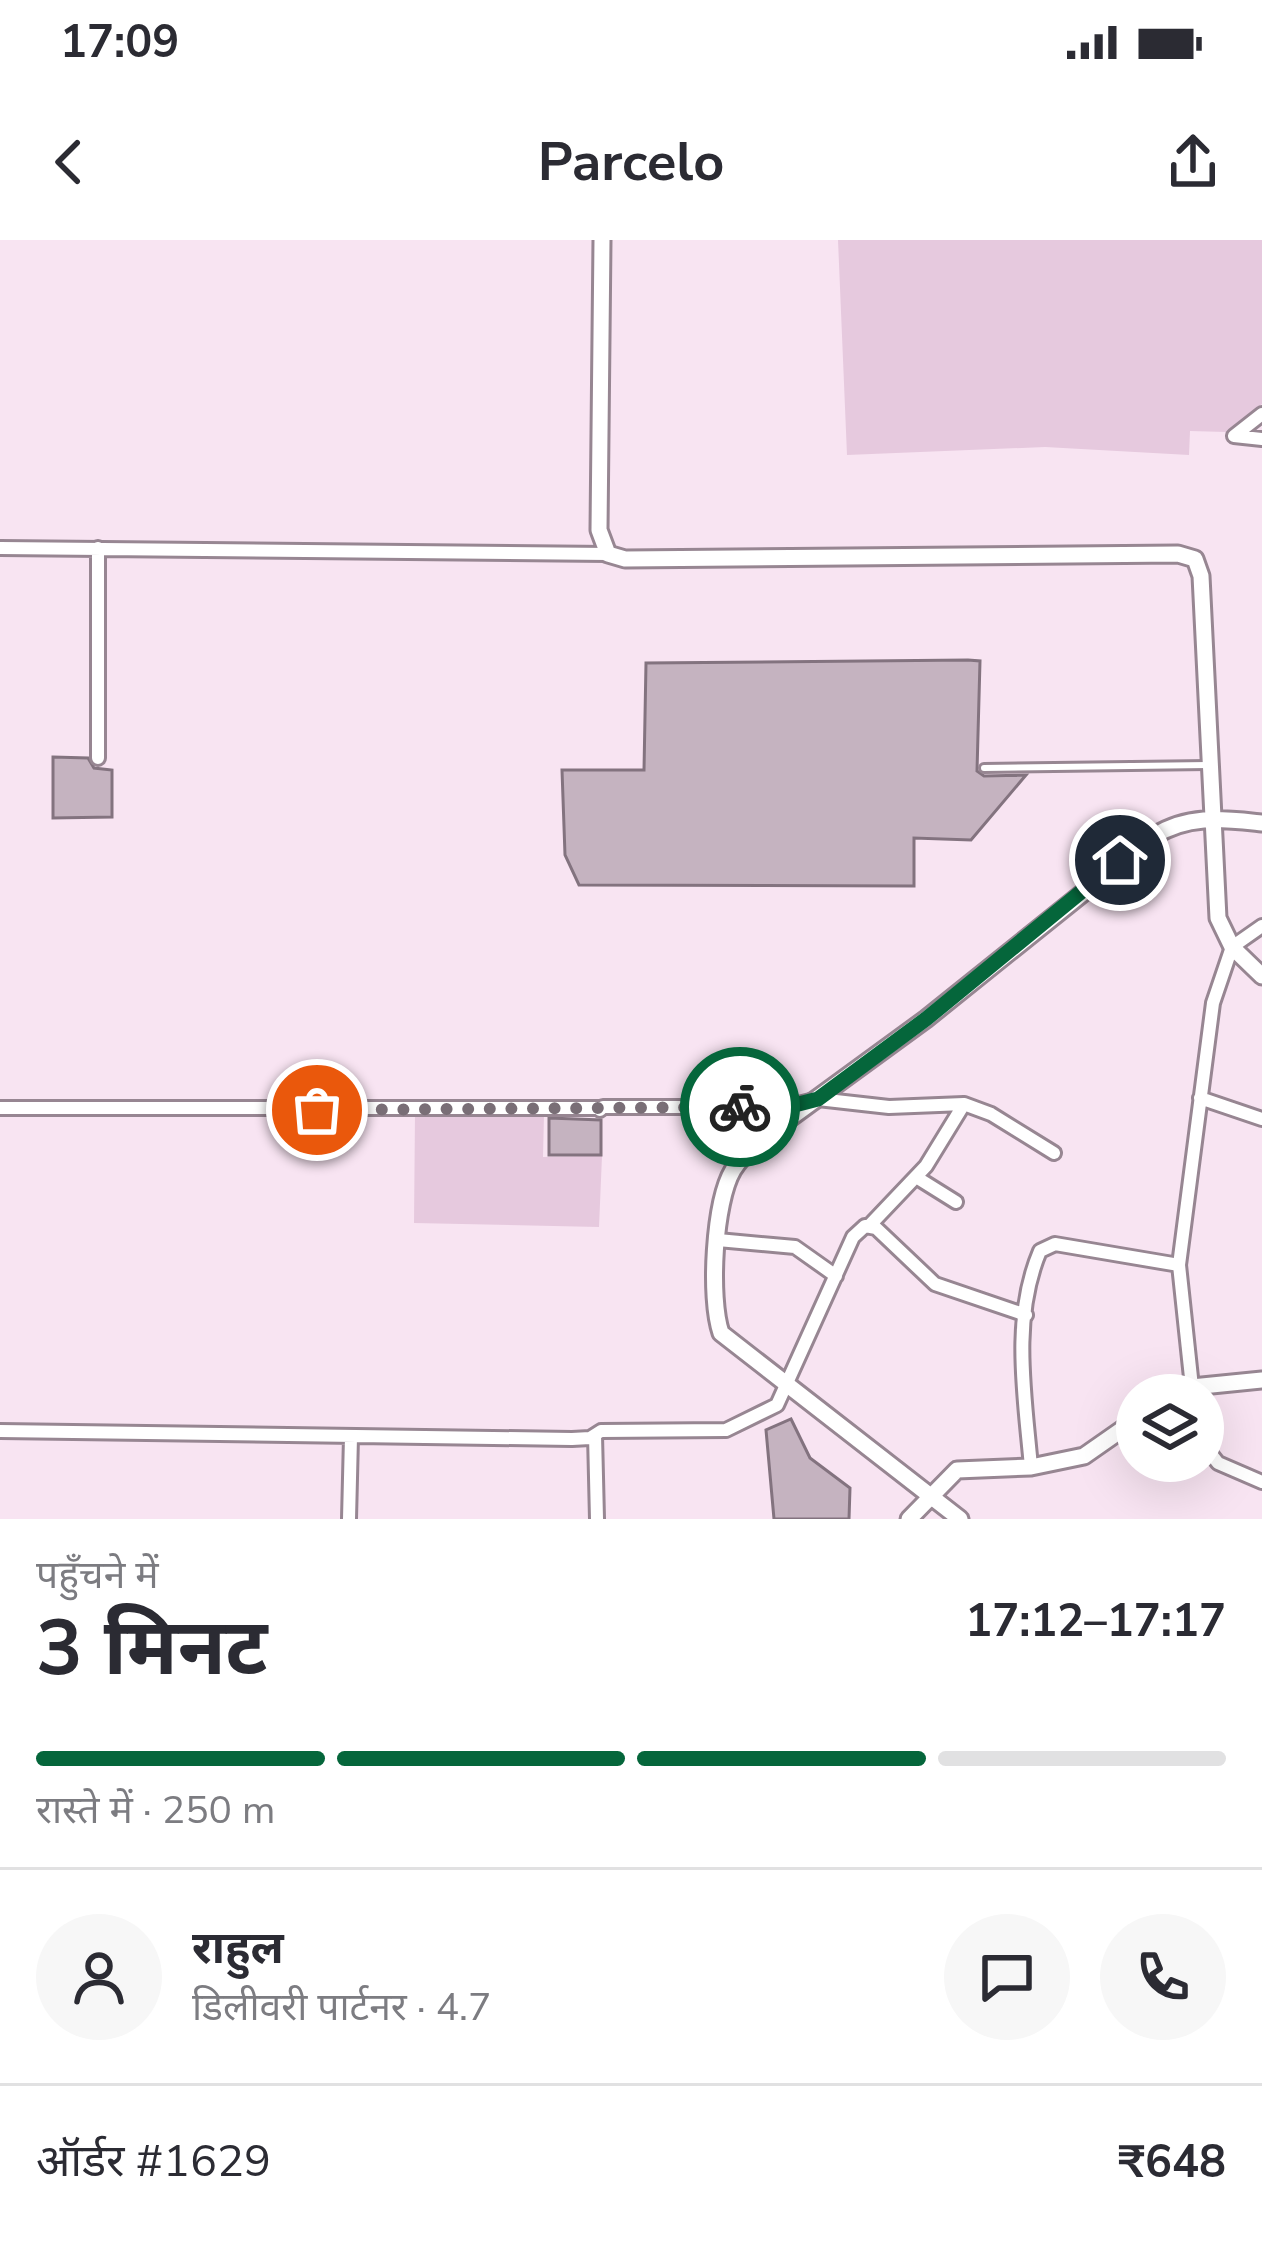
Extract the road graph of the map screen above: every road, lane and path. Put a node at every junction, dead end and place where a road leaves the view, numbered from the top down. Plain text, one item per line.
1 (602, 240) edge
2 (1262, 413) edge
3 (1262, 440) edge
4 (0, 548) edge
5 (98, 548) junction
6 (608, 554) junction
7 (98, 758) dead end
8 (1209, 765) junction
9 (984, 768) dead end
10 (1211, 818) junction
11 (1262, 823) edge
12 (1262, 926) edge
13 (1232, 946) junction
14 (1262, 976) edge
15 (1200, 1098) junction
16 (818, 1099) junction
17 (964, 1104) junction
18 (0, 1108) edge
19 (1262, 1120) edge
20 (1054, 1153) dead end
21 (916, 1177) junction
22 (956, 1202) dead end
23 (869, 1226) junction
24 (718, 1240) junction
25 (1179, 1265) junction
26 (836, 1276) junction
27 (1026, 1315) junction
28 (1191, 1374) edge
29 (1262, 1380) edge
30 (1224, 1384) edge
31 (789, 1387) junction
32 (0, 1431) edge
33 (1116, 1434) edge
34 (595, 1436) junction
35 (351, 1437) junction
36 (1224, 1466) edge
37 (1031, 1467) junction
38 (1262, 1482) edge
39 (928, 1496) junction
40 (349, 1519) edge
41 (597, 1519) edge
42 (909, 1519) edge
43 (960, 1519) edge

1 - 6 street
2 - 3 street
4 - 5 street
5 - 6 street
5 - 7 street
6 - 8 street
8 - 9 lane
8 - 10 street
10 - 11 street
10 - 13 street
10 - 16 street
12 - 13 street
13 - 14 street
13 - 15 street
15 - 19 street
15 - 25 street
16 - 17 street
16 - 18 street
16 - 24 street
17 - 20 street
17 - 21 street
21 - 22 street
21 - 23 street
23 - 26 street
23 - 27 street
24 - 26 street
24 - 31 street
25 - 27 street
25 - 28 street
26 - 31 street
27 - 37 street
29 - 30 street
31 - 34 street
31 - 39 street
32 - 35 street
33 - 37 street
34 - 35 street
34 - 41 street
35 - 40 street
36 - 38 street
37 - 39 street
39 - 42 street
39 - 43 street

